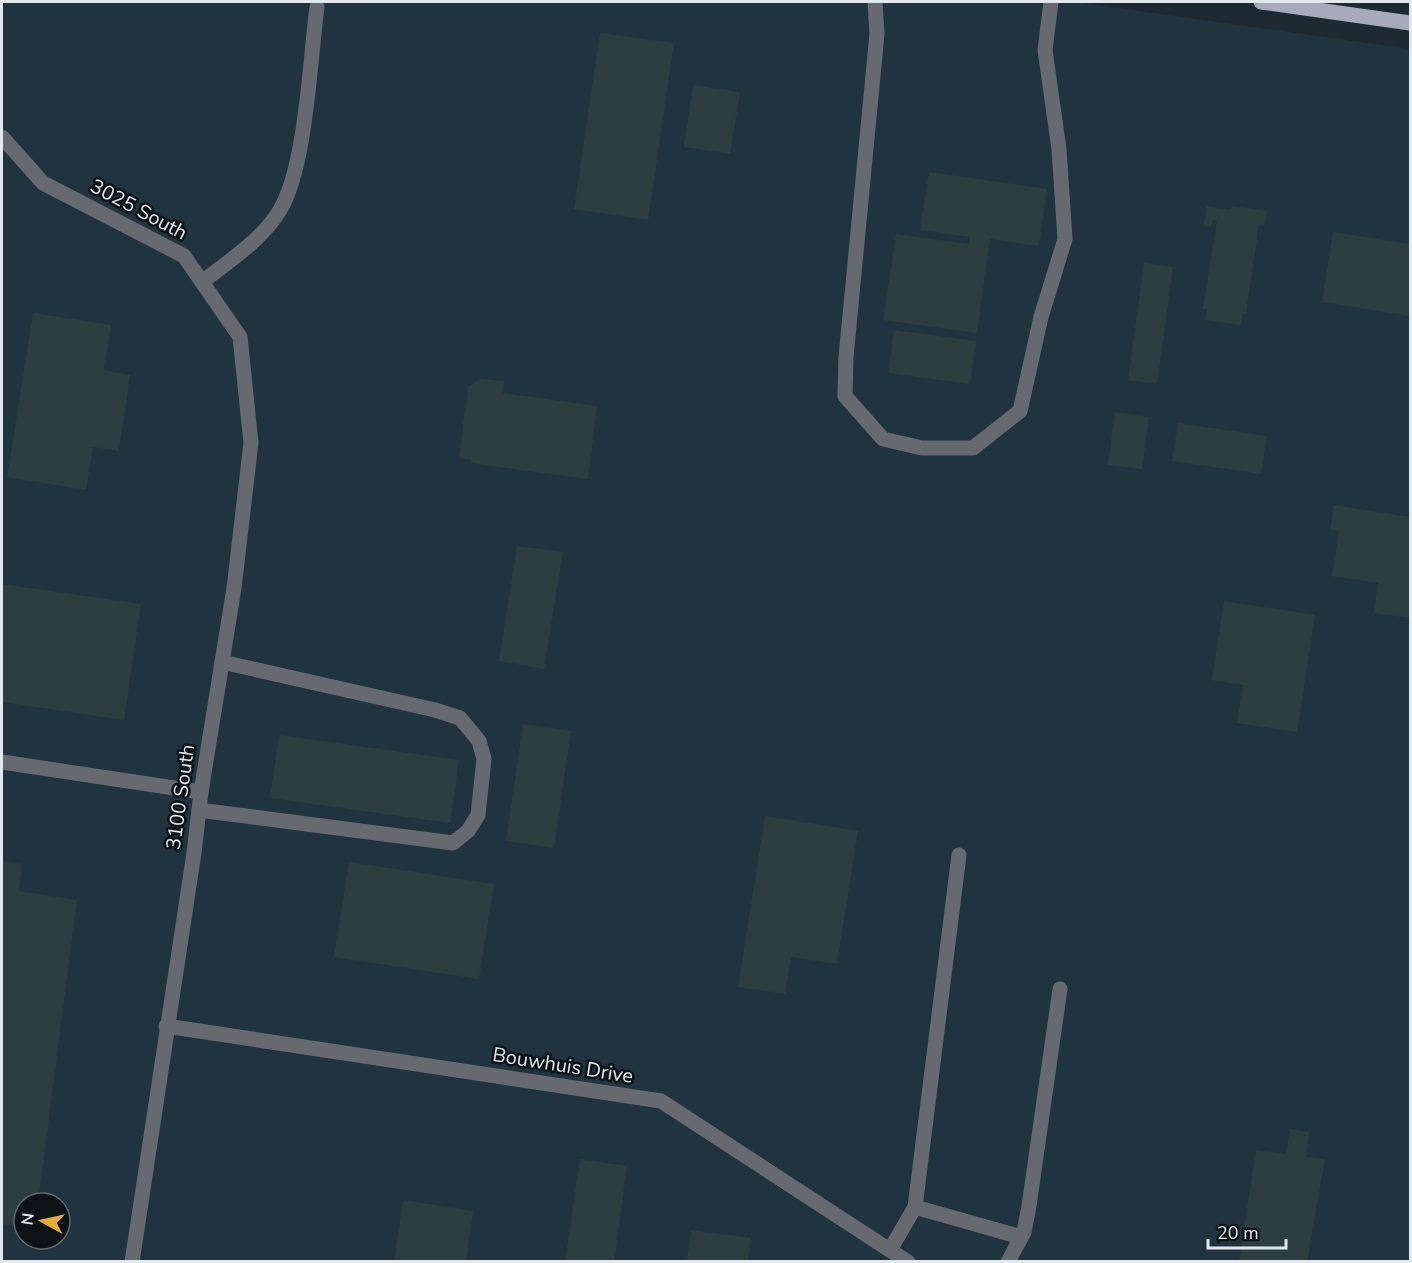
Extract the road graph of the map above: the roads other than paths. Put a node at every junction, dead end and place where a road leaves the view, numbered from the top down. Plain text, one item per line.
1 (875, 2) edge
2 (1051, 2) edge
3 (1261, 2) edge
4 (316, 7) dead end
5 (1410, 23) edge
6 (2, 138) edge
7 (202, 282) junction
8 (240, 337) joint
9 (222, 662) junction
10 (2, 762) edge
11 (201, 792) junction
12 (198, 810) junction
13 (959, 855) dead end
14 (1060, 989) dead end
15 (166, 1026) junction
16 (915, 1207) junction
17 (1021, 1237) junction
18 (890, 1250) junction
19 (132, 1262) edge
20 (908, 1262) edge
21 (1008, 1262) edge

1 - 2 street
3 - 5 main road
4 - 7 street
6 - 7 street, 3025 South
7 - 8 street, 3025 South
8 - 9 street, 3100 South
9 - 11 street, 3100 South
9 - 12 street
10 - 11 street
11 - 12 street, 3100 South
12 - 15 street, 3100 South
13 - 16 street
14 - 17 street
15 - 18 street, Bouwhuis Drive
15 - 19 street, 3100 South
16 - 17 street
16 - 18 street
17 - 21 street
18 - 20 street, Bouwhuis Drive

